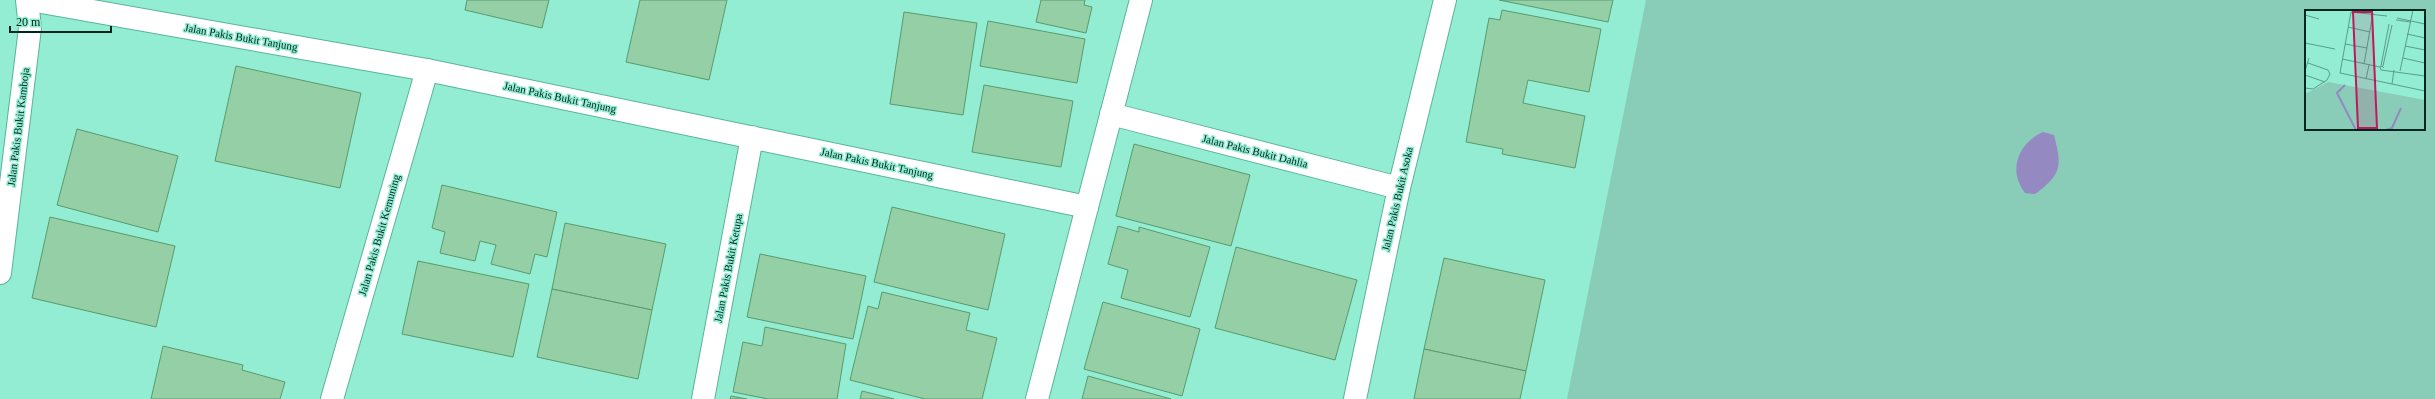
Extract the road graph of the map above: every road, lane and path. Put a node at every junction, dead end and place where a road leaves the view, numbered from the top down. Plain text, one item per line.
1 (1141, 0) edge
2 (1445, 0) edge
3 (37, 1) edge
4 (427, 70) junction
5 (1111, 114) junction
6 (752, 137) junction
7 (1399, 188) junction
8 (1087, 207) junction
9 (0, 273) edge
10 (332, 399) edge
11 (703, 399) edge
12 (1037, 399) edge
13 (1355, 399) edge

1 - 5 street
2 - 7 street, Jalan Pakis Bukit Asoka
3 - 4 street, Jalan Pakis Bukit Tanjung
3 - 9 street, Jalan Pakis Bukit Kamboja
4 - 6 street, Jalan Pakis Bukit Tanjung
4 - 10 street, Jalan Pakis Bukit Kemuning
5 - 7 street, Jalan Pakis Bukit Dahlia
5 - 8 street
6 - 8 street, Jalan Pakis Bukit Tanjung
6 - 11 street, Jalan Pakis Bukit Ketupa
7 - 13 street, Jalan Pakis Bukit Asoka
8 - 12 street

